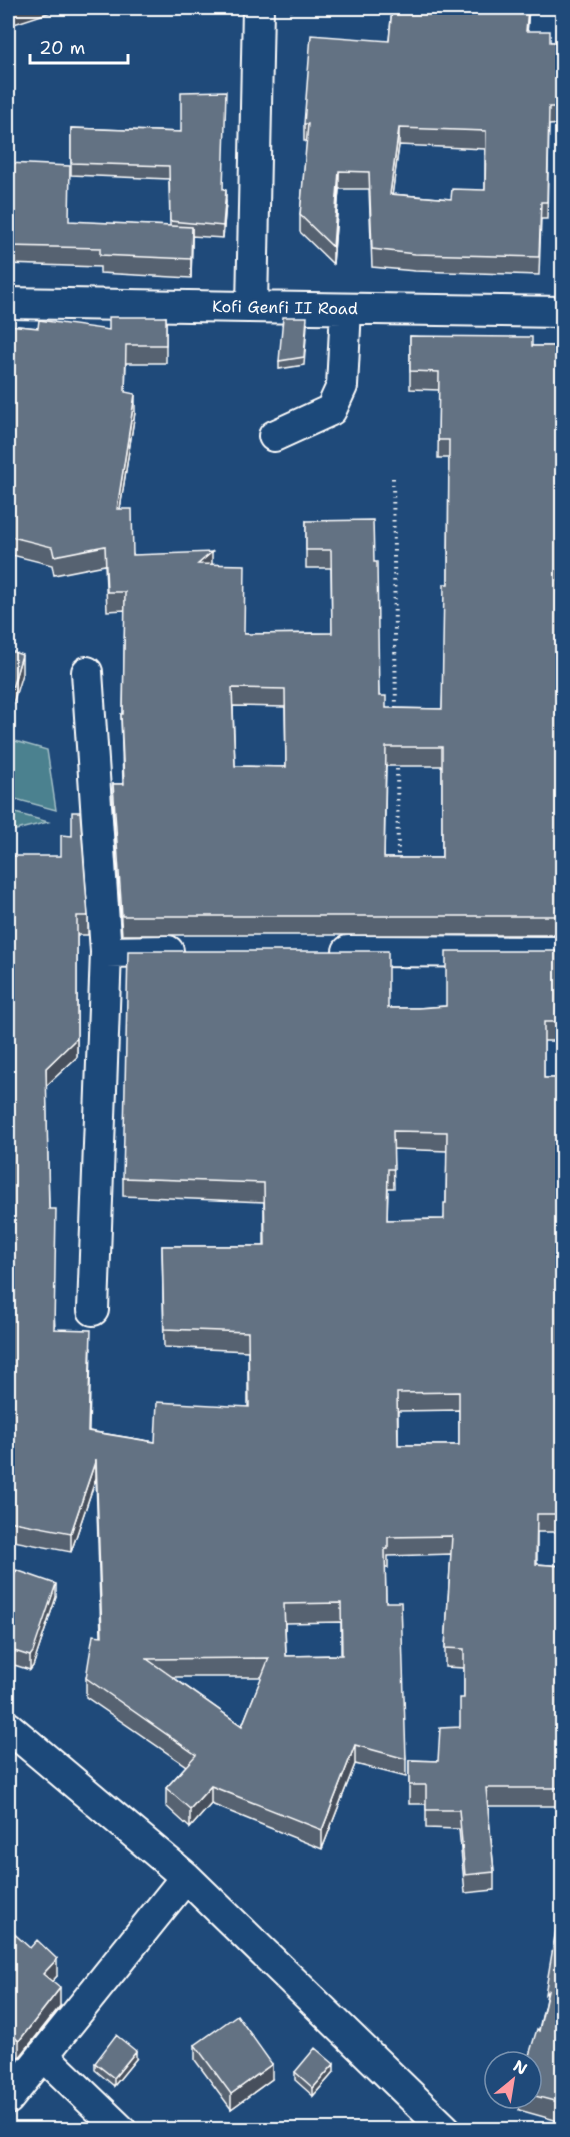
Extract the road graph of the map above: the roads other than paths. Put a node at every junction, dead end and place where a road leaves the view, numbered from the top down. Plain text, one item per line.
1 (258, 8) edge
2 (8, 303) edge
3 (252, 307) junction
4 (346, 309) junction
5 (562, 312) edge
6 (274, 436) dead end
7 (87, 672) dead end
8 (106, 951) junction
9 (198, 951) edge
10 (316, 951) edge
11 (562, 952) edge
12 (93, 1310) dead end
13 (8, 1727) edge
14 (186, 1877) junction
15 (43, 2055) junction
16 (8, 2099) edge
17 (121, 2130) edge
18 (446, 2130) edge

1 - 3 street
2 - 3 street, Kofi Genfi II Road
3 - 4 street, Kofi Genfi II Road
4 - 5 street, Kofi Genfi II Road
4 - 6 street
7 - 8 street
8 - 9 street
8 - 12 street
10 - 11 street
13 - 14 street
14 - 15 street
14 - 18 street
15 - 16 street
15 - 17 street

